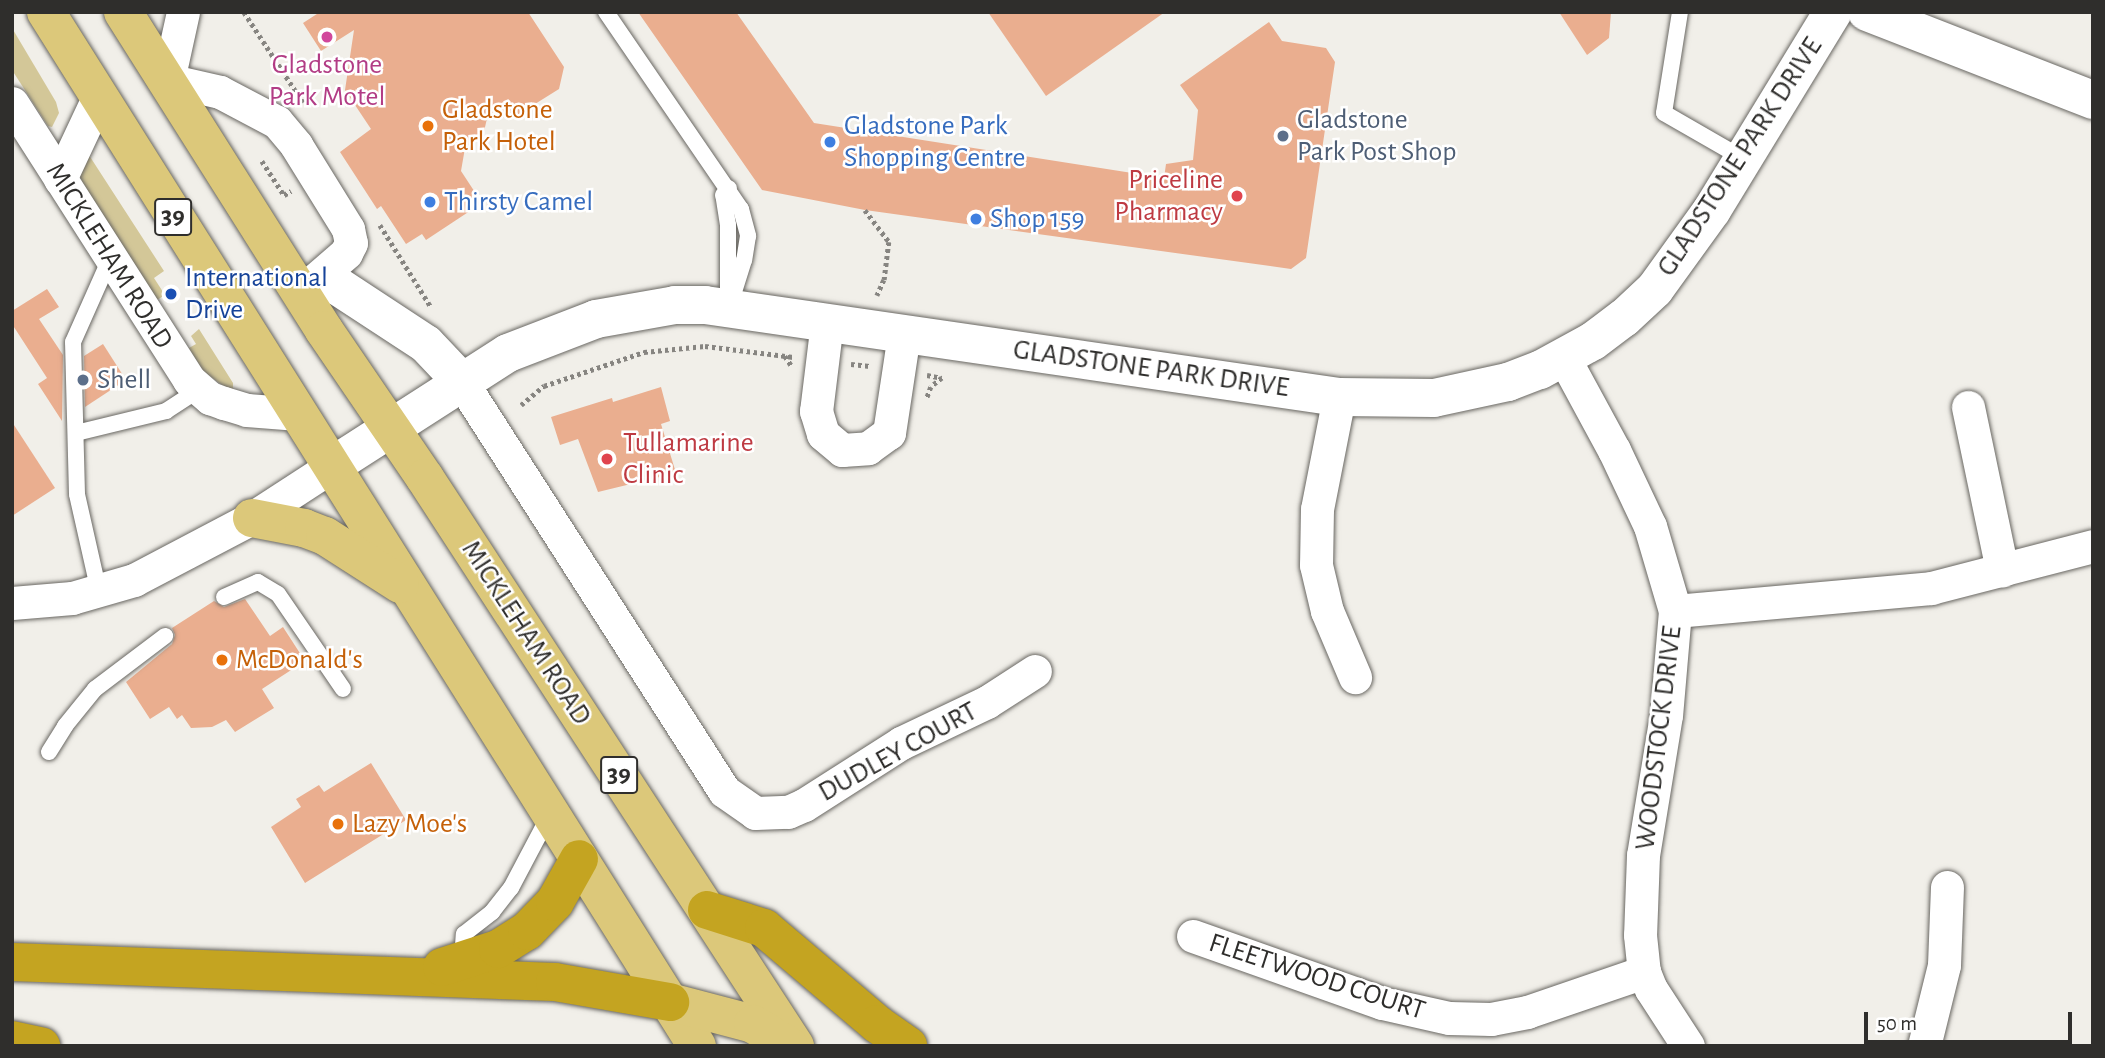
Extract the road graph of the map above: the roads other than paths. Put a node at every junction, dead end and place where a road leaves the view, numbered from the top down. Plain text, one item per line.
1 (46, 12) edge
2 (123, 12) edge
3 (183, 12) edge
4 (606, 12) edge
5 (1680, 12) edge
6 (1833, 12) edge
7 (1867, 12) edge
8 (168, 80) junction
9 (98, 98) junction
10 (2093, 100) edge
11 (12, 103) edge
12 (1744, 159) junction
13 (60, 179) junction
14 (110, 259) junction
15 (301, 292) junction
16 (729, 308) junction
17 (827, 322) junction
18 (885, 350) junction
19 (1564, 358) junction
20 (461, 381) junction
21 (198, 390) junction
22 (1339, 397) junction
23 (1968, 407) dead end
24 (298, 415) junction
25 (392, 427) junction
26 (76, 433) junction
27 (332, 466) junction
28 (252, 518) junction
29 (2093, 546) edge
30 (2002, 570) junction
31 (408, 589) junction
32 (99, 592) junction
33 (224, 597) dead end
34 (12, 603) edge
35 (1675, 611) junction
36 (166, 636) dead end
37 (1035, 671) dead end
38 (1354, 677) dead end
39 (343, 689) dead end
40 (49, 752) dead end
41 (550, 814) junction
42 (579, 859) junction
43 (1947, 887) dead end
44 (707, 910) junction
45 (1194, 936) dead end
46 (462, 960) junction
47 (12, 962) edge
48 (1644, 972) junction
49 (422, 976) junction
50 (670, 1002) junction
51 (12, 1040) edge
52 (41, 1046) edge
53 (697, 1046) edge
54 (789, 1046) edge
55 (795, 1046) edge
56 (908, 1046) edge
57 (1688, 1046) edge
58 (1924, 1046) edge

1 - 9 main road, 39
2 - 8 main road, MICKLEHAM ROAD / 39
3 - 8 street
4 - 16 lane
5 - 12 lane
6 - 12 street, GLADSTONE PARK DRIVE
7 - 10 street
8 - 15 main road, MICKLEHAM ROAD / 39
8 - 15 street
9 - 13 street
9 - 24 main road, 39
11 - 13 street, MICKLEHAM ROAD
12 - 19 street, GLADSTONE PARK DRIVE
13 - 14 street, MICKLEHAM ROAD
14 - 21 street, MICKLEHAM ROAD
14 - 26 lane
15 - 20 street
15 - 25 main road, MICKLEHAM ROAD / 39
16 - 17 street, GLADSTONE PARK DRIVE
16 - 20 street, GLADSTONE PARK DRIVE
17 - 18 street, GLADSTONE PARK DRIVE
17 - 18 street
18 - 22 street, GLADSTONE PARK DRIVE
19 - 22 street, GLADSTONE PARK DRIVE
19 - 35 street, WOODSTOCK DRIVE
20 - 25 street, GLADSTONE PARK DRIVE
20 - 37 street, DUDLEY COURT
21 - 24 street, MICKLEHAM ROAD
21 - 26 lane
22 - 38 street
23 - 30 street
24 - 27 main road, 39
25 - 27 street, GLADSTONE PARK DRIVE
25 - 44 main road, MICKLEHAM ROAD / 39
26 - 32 lane
27 - 28 street
27 - 31 main road, 39
28 - 31 main road
28 - 32 street
29 - 30 street
30 - 35 street
31 - 41 main road, 39
32 - 34 street
33 - 39 lane
35 - 48 street, WOODSTOCK DRIVE
36 - 40 lane
41 - 42 main road, 39
41 - 46 lane
42 - 46 highway
42 - 50 main road, 39
43 - 58 street
44 - 55 main road, MICKLEHAM ROAD / 39
44 - 56 highway
45 - 48 street, FLEETWOOD COURT
46 - 49 highway
47 - 49 highway
48 - 57 street, WOODSTOCK DRIVE
49 - 50 highway
50 - 53 main road, 39
50 - 54 main road
51 - 52 highway

